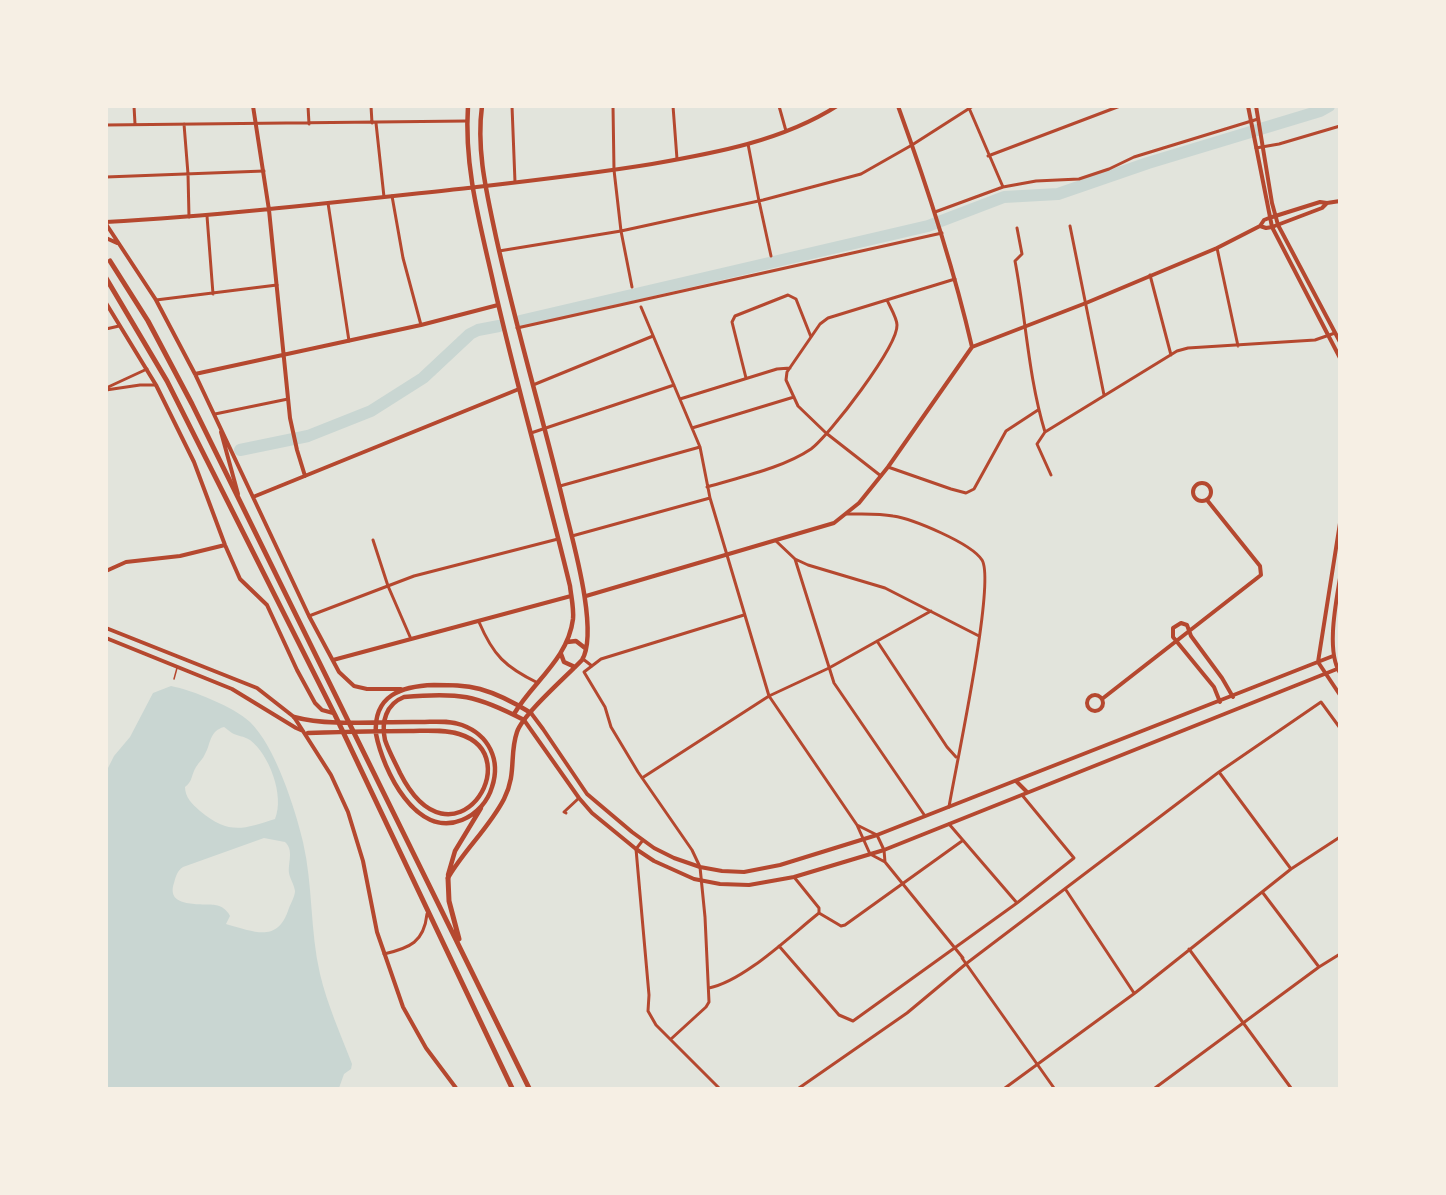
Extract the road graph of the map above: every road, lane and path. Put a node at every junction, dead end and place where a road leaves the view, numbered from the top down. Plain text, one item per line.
1 (134, 106) edge
2 (253, 106) edge
3 (308, 106) edge
4 (371, 106) edge
5 (468, 106) edge
6 (482, 106) edge
7 (512, 106) edge
8 (614, 106) edge
9 (673, 106) edge
10 (779, 106) edge
11 (837, 106) edge
12 (898, 106) edge
13 (1120, 106) edge
14 (1248, 106) edge
15 (1256, 106) edge
16 (971, 107) edge
17 (467, 121) junction
18 (1250, 122) junction
19 (1258, 122) junction
20 (374, 123) junction
21 (135, 124) junction
22 (184, 124) junction
23 (255, 124) junction
24 (309, 124) junction
25 (106, 125) edge
26 (1340, 126) edge
27 (786, 131) junction
28 (748, 144) junction
29 (912, 145) junction
30 (1263, 147) junction
31 (1256, 148) junction
32 (988, 156) junction
33 (677, 159) junction
34 (614, 170) junction
35 (264, 171) junction
36 (188, 174) junction
37 (106, 177) edge
38 (516, 182) junction
39 (472, 187) junction
40 (486, 187) junction
41 (1003, 187) junction
42 (392, 196) junction
43 (384, 197) junction
44 (759, 201) junction
45 (1340, 201) edge
46 (328, 203) junction
47 (1327, 203) junction
48 (269, 210) junction
49 (935, 213) junction
50 (207, 216) junction
51 (1276, 216) junction
52 (189, 217) junction
53 (1269, 218) junction
54 (106, 223) edge
55 (1278, 225) junction
56 (1070, 226) dead end
57 (1260, 226) junction
58 (1272, 227) junction
59 (1017, 228) dead end
60 (621, 231) junction
61 (942, 233) junction
62 (106, 238) edge
63 (122, 248) junction
64 (1217, 248) junction
65 (499, 250) junction
66 (771, 256) dead end
67 (110, 261) dead end
68 (1150, 275) junction
69 (106, 278) edge
70 (956, 279) junction
71 (277, 285) junction
72 (632, 286) dead end
73 (213, 294) junction
74 (156, 300) junction
75 (887, 300) junction
76 (106, 303) edge
77 (1086, 303) junction
78 (498, 305) junction
79 (641, 307) dead end
80 (121, 325) junction
81 (421, 325) junction
82 (1024, 327) junction
83 (517, 328) junction
84 (106, 329) edge
85 (1335, 333) junction
86 (653, 336) junction
87 (1329, 336) junction
88 (811, 337) junction
89 (349, 341) junction
90 (1340, 342) edge
91 (1238, 346) junction
92 (972, 347) junction
93 (1338, 351) edge
94 (1171, 355) junction
95 (284, 356) junction
96 (1340, 358) edge
97 (790, 368) junction
98 (147, 369) junction
99 (195, 374) junction
100 (746, 378) junction
101 (533, 385) junction
102 (675, 385) junction
103 (156, 386) junction
104 (106, 389) edge
105 (519, 389) junction
106 (1104, 395) junction
107 (794, 397) junction
108 (288, 399) junction
109 (680, 399) junction
110 (1038, 410) junction
111 (215, 414) junction
112 (217, 419) junction
113 (692, 428) junction
114 (545, 429) junction
115 (1045, 432) junction
116 (531, 433) junction
117 (826, 433) junction
118 (700, 447) junction
119 (888, 467) junction
120 (1051, 475) dead end
121 (305, 476) junction
122 (881, 476) junction
123 (560, 486) junction
124 (707, 487) junction
125 (253, 497) junction
126 (710, 498) junction
127 (240, 500) junction
128 (1207, 500) junction
129 (847, 514) junction
130 (1340, 523) edge
131 (572, 536) junction
132 (558, 539) junction
133 (373, 540) dead end
134 (776, 541) junction
135 (225, 545) junction
136 (727, 554) junction
137 (795, 559) junction
138 (107, 571) edge
139 (1340, 578) edge
140 (388, 586) junction
141 (571, 596) junction
142 (586, 596) junction
143 (931, 611) junction
144 (744, 615) junction
145 (309, 616) junction
146 (479, 622) junction
147 (106, 628) edge
148 (1188, 633) junction
149 (980, 636) junction
150 (106, 638) edge
151 (412, 640) junction
152 (877, 641) junction
153 (1178, 641) junction
154 (566, 643) junction
155 (586, 651) junction
156 (561, 654) junction
157 (1340, 654) edge
158 (1333, 656) junction
159 (583, 659) junction
160 (333, 660) junction
161 (1318, 662) junction
162 (177, 666) junction
163 (592, 666) junction
164 (576, 667) junction
165 (829, 668) junction
166 (1339, 670) edge
167 (1324, 674) junction
168 (174, 679) dead end
169 (538, 683) junction
170 (401, 689) junction
171 (1340, 695) edge
172 (769, 696) junction
173 (1233, 697) junction
174 (1102, 699) junction
175 (1220, 702) junction
176 (519, 706) junction
177 (531, 713) junction
178 (334, 714) junction
179 (514, 714) junction
180 (294, 717) junction
181 (524, 720) junction
182 (1340, 728) edge
183 (305, 732) junction
184 (957, 758) junction
185 (1219, 772) junction
186 (642, 778) junction
187 (1016, 781) junction
188 (1027, 792) junction
189 (1021, 794) junction
190 (579, 798) junction
191 (482, 806) junction
192 (948, 808) junction
193 (566, 813) dead end
194 (927, 817) junction
195 (949, 824) junction
196 (857, 825) junction
197 (877, 835) junction
198 (1340, 837) edge
199 (643, 840) junction
200 (862, 840) junction
201 (962, 841) junction
202 (636, 849) junction
203 (884, 850) junction
204 (870, 854) junction
205 (885, 862) junction
206 (700, 867) junction
207 (1291, 869) junction
208 (794, 877) junction
209 (448, 878) junction
210 (702, 881) junction
211 (902, 885) junction
212 (1066, 890) junction
213 (1263, 893) junction
214 (1017, 903) junction
215 (428, 912) junction
216 (819, 913) junction
217 (779, 946) junction
218 (954, 947) junction
219 (1189, 948) junction
220 (462, 952) junction
221 (383, 954) junction
222 (1340, 954) edge
223 (967, 963) junction
224 (1319, 967) junction
225 (708, 988) junction
226 (1135, 993) junction
227 (1243, 1023) junction
228 (671, 1039) junction
229 (1037, 1065) junction
230 (456, 1089) edge
231 (513, 1089) edge
232 (529, 1089) edge
233 (719, 1089) edge
234 (799, 1089) edge
235 (1005, 1089) edge
236 (1054, 1089) edge
237 (1155, 1089) edge
238 (1291, 1089) edge

1 - 21 street
2 - 23 street
3 - 24 street
4 - 20 street
5 - 17 main road
6 - 40 main road
7 - 38 street
8 - 34 street
9 - 33 street
10 - 27 street
11 - 27 street
12 - 29 street
13 - 32 street
14 - 18 street
15 - 19 street
16 - 29 street
16 - 32 street
17 - 20 street
17 - 39 main road
18 - 19 street
18 - 31 street
18 - 41 street
19 - 30 street
20 - 24 street
20 - 43 street
21 - 22 street
21 - 25 street
22 - 23 street
22 - 36 street
23 - 24 street
23 - 35 street
26 - 30 street
27 - 28 street
28 - 33 street
28 - 44 street
29 - 44 street
29 - 49 street
30 - 31 street
30 - 51 street
31 - 53 street
32 - 41 street
33 - 34 street
34 - 38 street
34 - 60 street
35 - 36 street
35 - 48 street
36 - 37 street
36 - 52 street
38 - 40 street
39 - 40 street
39 - 42 street
39 - 78 main road
40 - 65 main road
41 - 49 street
42 - 43 street
42 - 81 street
43 - 46 street
44 - 60 street
44 - 66 street
45 - 47 street
46 - 48 street
46 - 89 street
47 - 51 street
47 - 55 street
48 - 50 street
48 - 71 street
49 - 61 street
50 - 52 street
50 - 73 street
51 - 53 street
51 - 55 street
52 - 54 street
53 - 57 street
53 - 58 street
54 - 63 street
55 - 58 street
55 - 85 street
56 - 77 street
57 - 58 street
57 - 64 street
58 - 87 street
59 - 82 street
60 - 65 street
60 - 72 street
61 - 70 street
61 - 83 street
62 - 63 street
63 - 74 street
64 - 68 street
64 - 91 street
65 - 83 main road
67 - 127 highway
68 - 77 street
68 - 94 street
69 - 178 highway
70 - 75 street
70 - 92 street
71 - 73 street
71 - 95 street
73 - 74 street
74 - 99 street
75 - 88 street
75 - 117 street
76 - 80 street
77 - 82 street
77 - 106 street
78 - 81 street
78 - 105 main road
79 - 86 street
80 - 84 street
80 - 98 street
81 - 89 street
82 - 92 street
82 - 110 street
83 - 101 main road
85 - 87 street
85 - 90 street
86 - 101 street
86 - 102 street
87 - 91 street
87 - 93 street
88 - 97 street
88 - 100 street
89 - 95 street
91 - 94 street
92 - 119 street
93 - 96 street
94 - 106 street
95 - 99 street
95 - 108 street
97 - 100 street
97 - 107 street
98 - 103 street
98 - 104 street
99 - 111 street
100 - 109 street
101 - 114 main road
102 - 109 street
102 - 114 street
103 - 104 street
103 - 135 street
105 - 116 main road
105 - 121 street
106 - 115 street
107 - 113 street
107 - 117 street
108 - 111 street
108 - 121 street
109 - 113 street
110 - 115 street
110 - 119 street
111 - 112 street
112 - 125 street
112 - 127 street
113 - 118 street
114 - 116 street
114 - 123 main road
115 - 120 street
116 - 132 main road
117 - 122 street
117 - 124 street
118 - 123 street
118 - 124 street
119 - 122 street
121 - 125 street
122 - 129 street
123 - 131 main road
124 - 126 street
125 - 145 street
126 - 131 street
126 - 136 street
127 - 220 highway
128 - 128 street
128 - 148 street
129 - 134 street
129 - 149 street
130 - 161 street
131 - 142 main road
132 - 140 street
132 - 141 main road
133 - 140 street
134 - 136 street
134 - 137 street
135 - 138 street
135 - 178 street
136 - 142 street
136 - 144 street
137 - 143 street
137 - 165 street
139 - 158 street
140 - 145 street
140 - 151 street
141 - 146 street
141 - 154 main road
142 - 155 main road
143 - 149 street
143 - 152 street
144 - 163 street
144 - 172 street
145 - 160 street
146 - 151 street
146 - 169 street
147 - 180 street
148 - 153 street
148 - 153 street
148 - 173 street
149 - 184 street
150 - 162 street
151 - 160 street
152 - 165 street
152 - 184 street
153 - 174 street
153 - 175 street
154 - 155 main road
154 - 156 main road
155 - 159 main road
156 - 164 main road
156 - 169 main road
157 - 158 street
158 - 161 street
158 - 166 street
159 - 163 street
159 - 164 main road
160 - 170 street
161 - 167 street
161 - 173 street
162 - 168 lane
162 - 183 street
163 - 186 street
164 - 177 main road
165 - 172 street
165 - 194 street
166 - 167 street
167 - 171 street
167 - 188 street
169 - 176 main road
170 - 176 main road
170 - 191 main road
172 - 186 street
172 - 196 street
173 - 175 street
174 - 174 street
175 - 187 street
176 - 177 main road
176 - 179 main road
177 - 181 main road
177 - 199 street
178 - 215 highway
179 - 181 main road
179 - 183 main road
180 - 183 street
180 - 191 main road
181 - 190 street
181 - 209 main road
182 - 185 street
183 - 221 street
184 - 192 street
185 - 207 street
185 - 212 street
186 - 206 street
187 - 188 street
187 - 192 street
188 - 189 street
189 - 195 street
189 - 214 street
190 - 193 street
190 - 202 street
191 - 209 main road
192 - 194 street
194 - 197 street
195 - 201 street
195 - 203 street
196 - 197 street
196 - 200 street
197 - 200 street
197 - 203 street
198 - 207 street
199 - 202 street
199 - 206 street
200 - 204 street
200 - 206 street
201 - 211 street
201 - 214 street
202 - 210 street
202 - 228 street
203 - 204 street
203 - 205 street
204 - 205 street
204 - 208 street
205 - 211 street
206 - 210 street
207 - 213 street
208 - 210 street
208 - 216 street
209 - 220 highway
210 - 225 street
211 - 216 street
211 - 218 street
212 - 223 street
212 - 226 street
213 - 219 street
213 - 224 street
214 - 218 street
215 - 221 street
215 - 231 highway
216 - 217 street
217 - 218 street
217 - 225 street
218 - 223 street
219 - 226 street
219 - 227 street
220 - 232 highway
221 - 230 street
222 - 224 street
223 - 229 street
223 - 234 street
224 - 227 street
225 - 228 street
226 - 229 street
227 - 237 street
227 - 238 street
228 - 233 street
229 - 235 street
229 - 236 street

